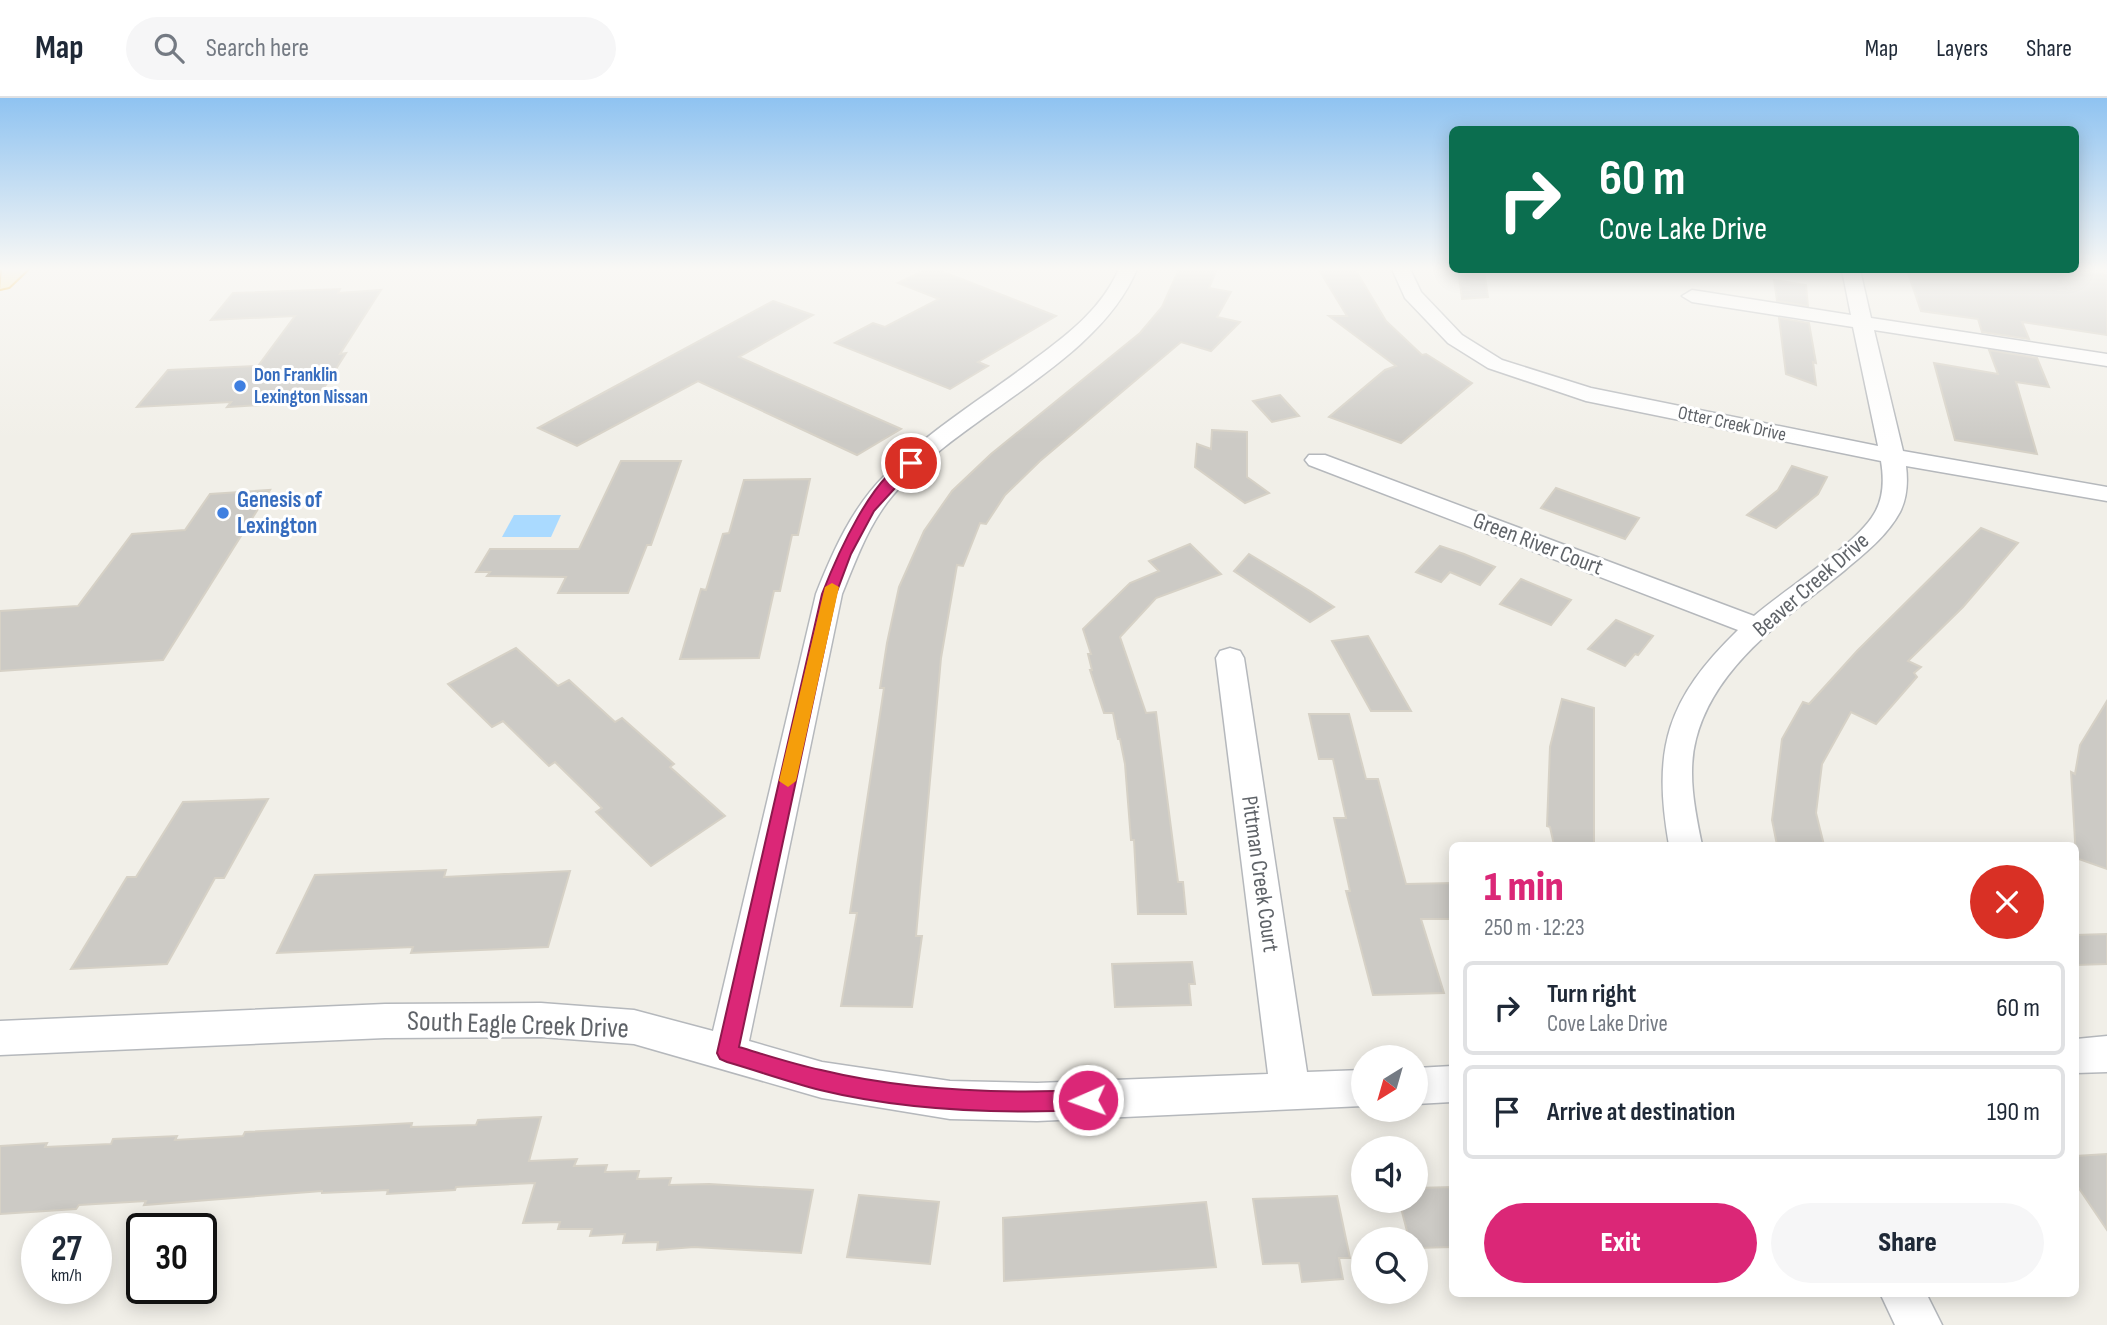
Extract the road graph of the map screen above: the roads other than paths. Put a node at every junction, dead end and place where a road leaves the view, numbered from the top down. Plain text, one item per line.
1 (1088, 326) edge
2 (1443, 326) edge
3 (1863, 326) edge
4 (1889, 326) edge
5 (2107, 360) edge
6 (1891, 456) junction
7 (1317, 460) dead end
8 (2107, 494) edge
9 (1759, 628) junction
10 (1230, 658) dead end
11 (1685, 842) edge
12 (0, 1038) edge
13 (727, 1053) junction
14 (2107, 1054) edge
15 (2079, 1056) edge
16 (1449, 1084) edge
17 (1428, 1085) edge
18 (1351, 1088) edge
19 (1290, 1091) junction
20 (1904, 1297) edge
21 (1919, 1325) edge

1 - 13 street
2 - 6 street, Otter Creek Drive
3 - 6 street, Beaver Creek Drive
4 - 5 street
6 - 8 street, Otter Creek Drive
6 - 9 street, Beaver Creek Drive
7 - 9 street, Green River Court
9 - 11 street, Beaver Creek Drive
10 - 19 street, Pittman Creek Court
12 - 13 street, South Eagle Creek Drive
13 - 19 street, South Eagle Creek Drive
14 - 15 street
16 - 17 street
18 - 19 street, South Eagle Creek Drive
20 - 21 street

